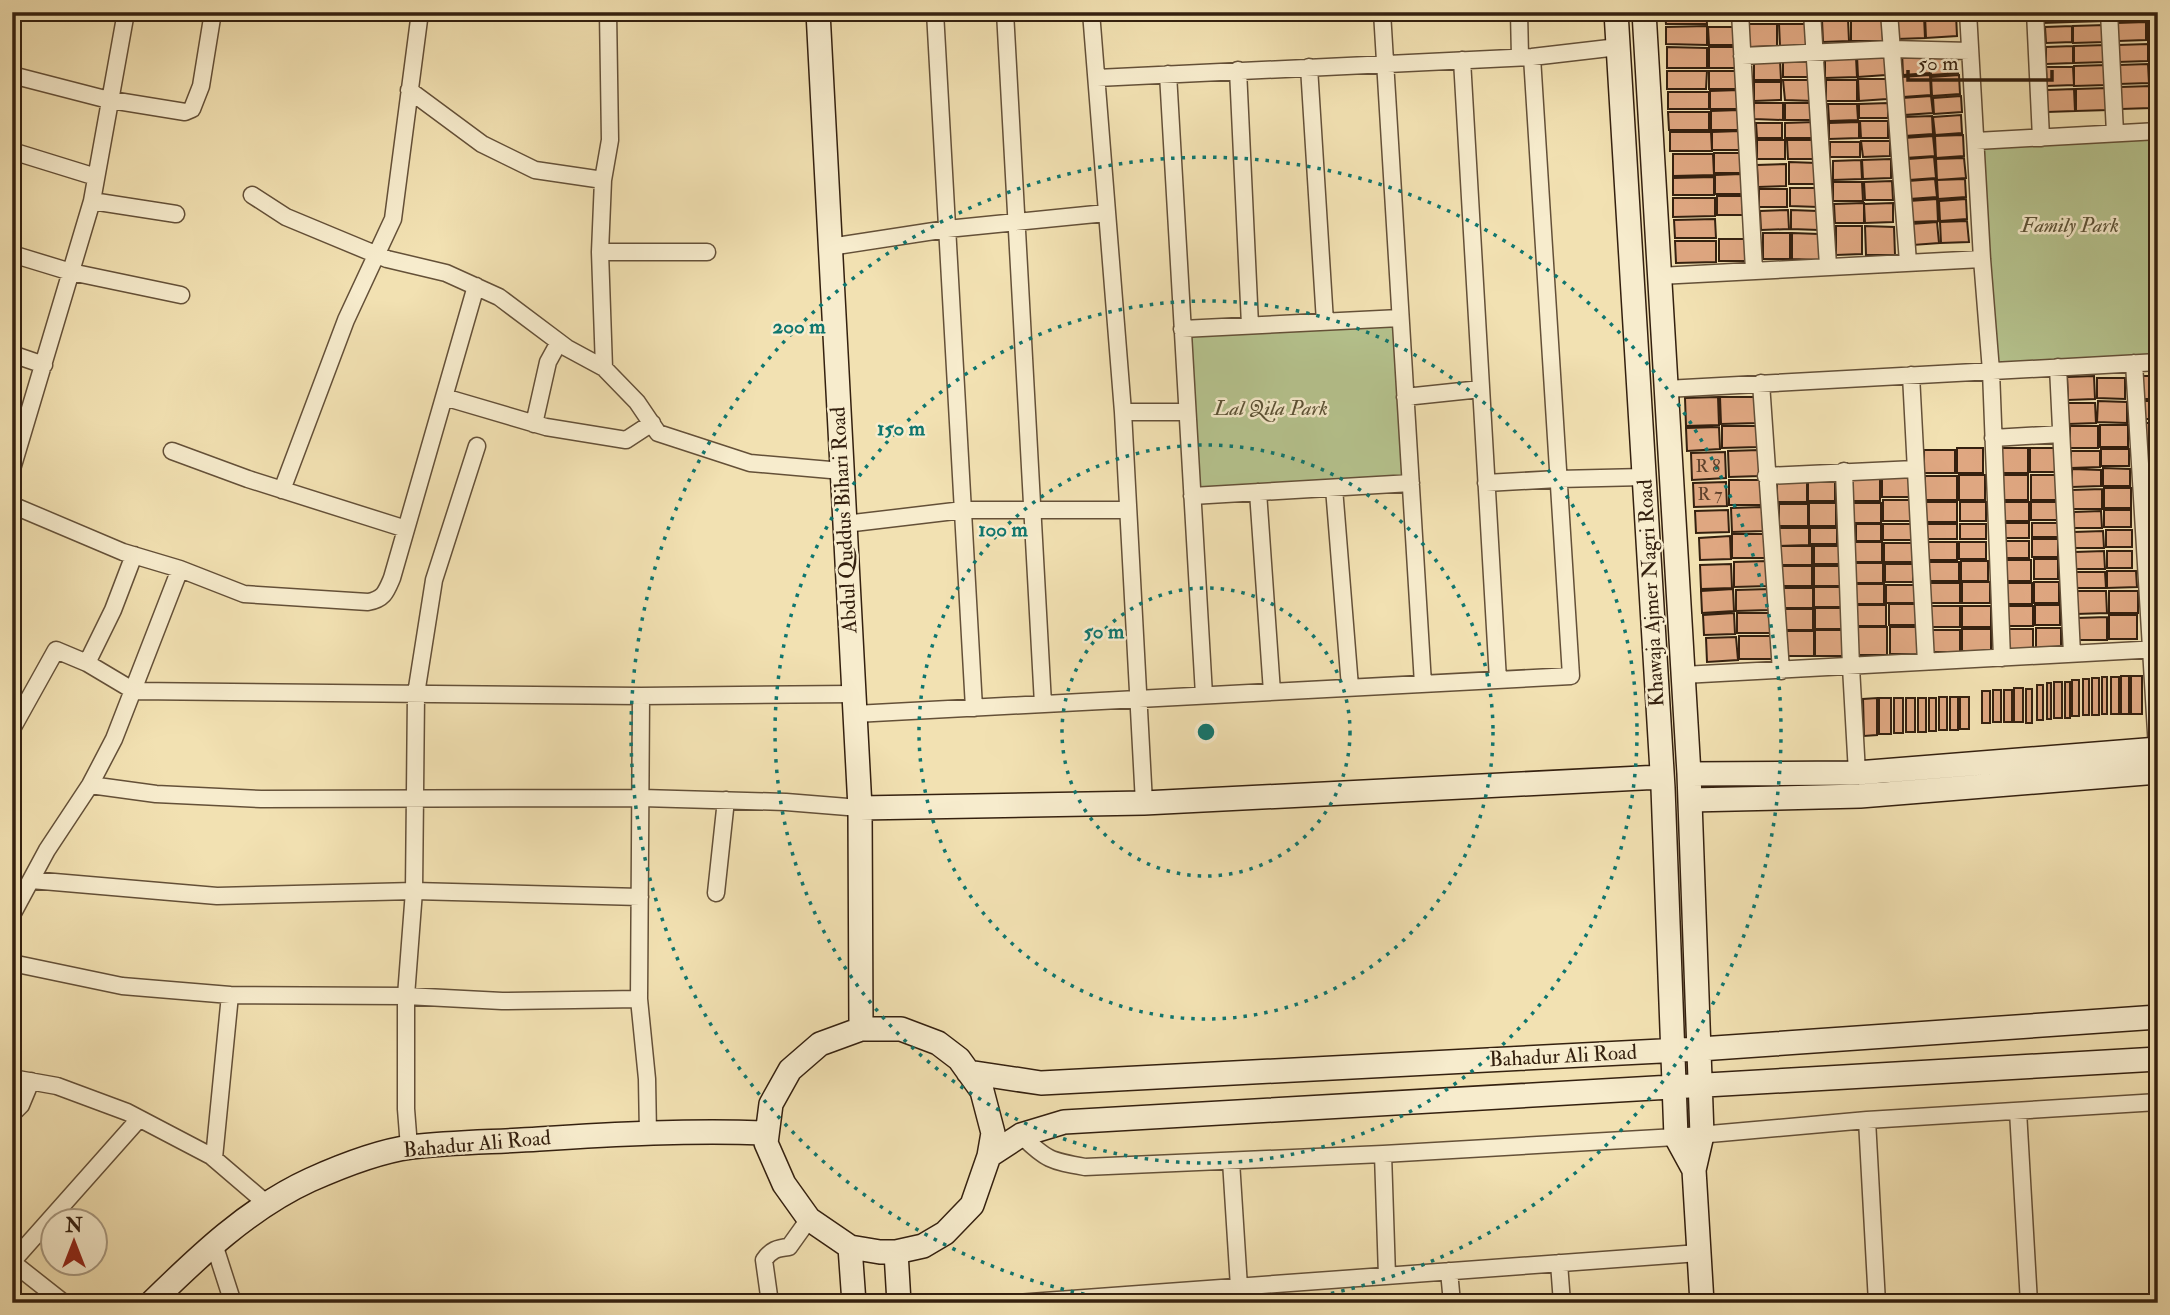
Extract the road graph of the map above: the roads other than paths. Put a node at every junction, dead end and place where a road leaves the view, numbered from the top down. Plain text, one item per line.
1 (126, 12) edge
2 (213, 12) edge
3 (420, 12) edge
4 (608, 12) edge
5 (818, 12) edge
6 (935, 12) edge
7 (1005, 12) edge
8 (1091, 12) edge
9 (1382, 12) edge
10 (1519, 12) edge
11 (1616, 12) edge
12 (1644, 12) edge
13 (1740, 12) edge
14 (1812, 12) edge
15 (1889, 12) edge
16 (1968, 12) edge
17 (2035, 12) edge
18 (2109, 12) edge
19 (1618, 47) junction
20 (1892, 49) junction
21 (1970, 51) junction
22 (1814, 52) junction
23 (1742, 56) junction
24 (1526, 57) junction
25 (1462, 60) junction
26 (1385, 65) junction
27 (1309, 68) junction
28 (1238, 70) junction
29 (1168, 74) junction
30 (12, 75) edge
31 (1097, 78) junction
32 (409, 90) junction
33 (109, 100) junction
34 (2158, 131) edge
35 (2115, 133) junction
36 (2041, 138) junction
37 (1976, 141) junction
38 (12, 151) edge
39 (96, 177) junction
40 (603, 180) junction
41 (252, 195) dead end
42 (92, 201) junction
43 (1106, 213) junction
44 (176, 214) dead end
45 (1017, 222) junction
46 (947, 229) junction
47 (830, 247) junction
48 (600, 252) junction
49 (707, 252) dead end
50 (12, 254) edge
51 (376, 254) junction
52 (1982, 259) junction
53 (1908, 262) junction
54 (1828, 266) junction
55 (1754, 270) junction
56 (71, 272) junction
57 (1659, 276) junction
58 (475, 286) junction
59 (181, 295) dead end
60 (1400, 318) junction
61 (1325, 322) junction
62 (1250, 325) junction
63 (1182, 329) junction
64 (559, 342) junction
65 (12, 354) edge
66 (2158, 362) edge
67 (2134, 363) junction
68 (44, 365) junction
69 (2058, 367) junction
70 (604, 368) junction
71 (1991, 371) junction
72 (1911, 375) junction
73 (1761, 383) junction
74 (1481, 389) junction
75 (1666, 389) junction
76 (444, 397) junction
77 (1405, 397) junction
78 (1123, 412) junction
79 (1187, 412) junction
80 (652, 423) junction
81 (534, 424) junction
82 (2061, 434) junction
83 (1993, 438) junction
84 (477, 446) dead end
85 (172, 451) dead end
86 (13, 463) edge
87 (1915, 469) junction
88 (842, 471) junction
89 (1844, 471) junction
90 (1766, 476) junction
91 (1644, 477) junction
92 (1558, 479) junction
93 (1411, 484) junction
94 (1486, 484) junction
95 (1334, 488) junction
96 (282, 490) junction
97 (1258, 492) junction
98 (1192, 496) junction
99 (12, 505) edge
100 (962, 510) junction
101 (1032, 510) junction
102 (1128, 510) junction
103 (845, 524) junction
104 (406, 529) junction
105 (134, 555) junction
106 (180, 569) junction
107 (2155, 649) edge
108 (2072, 654) junction
109 (2002, 658) junction
110 (1926, 662) junction
111 (87, 663) junction
112 (1851, 667) junction
113 (1781, 671) junction
114 (1683, 675) junction
115 (1498, 680) junction
116 (1423, 684) junction
117 (1350, 687) junction
118 (134, 691) junction
119 (1272, 692) junction
120 (415, 694) junction
121 (1204, 695) junction
122 (642, 696) junction
123 (1138, 699) junction
124 (854, 704) junction
125 (1043, 704) junction
126 (974, 708) junction
127 (12, 729) edge
128 (2157, 749) edge
129 (2158, 772) edge
130 (1857, 773) junction
131 (1689, 774) junction
132 (1661, 777) junction
133 (90, 785) junction
134 (415, 797) junction
135 (642, 798) junction
136 (726, 800) junction
137 (1690, 800) junction
138 (1144, 803) junction
139 (860, 808) junction
140 (31, 880) junction
141 (414, 891) junction
142 (716, 893) dead end
143 (640, 897) junction
144 (12, 915) edge
145 (12, 963) edge
146 (230, 995) junction
147 (406, 996) junction
148 (639, 999) junction
149 (2158, 1017) edge
150 (861, 1029) junction
151 (1700, 1049) junction
152 (1672, 1050) junction
153 (2158, 1059) edge
154 (968, 1072) junction
155 (12, 1078) edge
156 (31, 1081) junction
157 (1701, 1086) junction
158 (1674, 1087) junction
159 (2158, 1102) edge
160 (2018, 1111) junction
161 (12, 1114) edge
162 (139, 1119) junction
163 (1867, 1120) junction
164 (767, 1133) junction
165 (648, 1134) junction
166 (1021, 1135) junction
167 (1702, 1135) junction
168 (1676, 1137) junction
169 (409, 1147) junction
170 (1383, 1154) junction
171 (989, 1156) junction
172 (214, 1158) junction
173 (1231, 1161) junction
174 (1693, 1170) junction
175 (266, 1203) junction
176 (809, 1219) junction
177 (214, 1244) junction
178 (850, 1247) junction
179 (896, 1252) junction
180 (1699, 1253) junction
181 (12, 1262) edge
182 (1559, 1263) junction
183 (1449, 1271) junction
184 (1387, 1276) junction
185 (1239, 1287) junction
186 (1166, 1297) edge
187 (1053, 1302) edge
188 (64, 1303) edge
189 (152, 1303) edge
190 (233, 1303) edge
191 (770, 1303) edge
192 (854, 1303) edge
193 (900, 1303) edge
194 (1015, 1303) edge
195 (1452, 1303) edge
196 (1562, 1303) edge
197 (1702, 1303) edge
198 (1877, 1303) edge
199 (2029, 1303) edge

1 - 33 street
2 - 33 street
3 - 32 street
4 - 40 street
5 - 47 street, Abdul Quddus Bihari Road
6 - 46 street
7 - 45 street
8 - 31 street
9 - 26 street
10 - 24 street
11 - 19 street, Khawaja Ajmer Nagri Road
12 - 57 street, Khawaja Ajmer Nagri Road
13 - 23 street
14 - 22 street
15 - 20 street
16 - 21 street
17 - 36 street
18 - 35 street
19 - 24 street
19 - 91 street, Khawaja Ajmer Nagri Road
20 - 21 street
20 - 22 street
20 - 53 street
21 - 37 street
22 - 23 street
22 - 54 street
23 - 55 street
24 - 25 street
24 - 92 street
25 - 26 street
25 - 74 street
26 - 27 street
26 - 60 street
27 - 28 street
27 - 61 street
28 - 29 street
28 - 62 street
29 - 31 street
29 - 63 street
30 - 33 street
31 - 43 street
32 - 40 street
32 - 51 street
33 - 39 street
34 - 35 street
35 - 36 street
36 - 37 street
37 - 52 street
38 - 39 street
39 - 42 street
40 - 48 street
41 - 51 street
42 - 44 street
42 - 56 street
43 - 45 street
43 - 78 street
45 - 46 street
45 - 101 street
46 - 47 street
46 - 100 street
47 - 88 street, Abdul Quddus Bihari Road
48 - 49 street
48 - 70 street
50 - 56 street
51 - 58 street
51 - 96 street
52 - 53 street
52 - 71 street
53 - 54 street
54 - 55 street
55 - 57 street
56 - 59 street
56 - 68 street
57 - 75 street, Khawaja Ajmer Nagri Road
58 - 64 street
58 - 76 street
60 - 61 street
60 - 77 street
61 - 62 street
62 - 63 street
63 - 79 street
64 - 70 street
64 - 81 street
65 - 68 street
66 - 67 street
67 - 69 street
67 - 107 street
68 - 86 street
69 - 71 street
69 - 82 street
70 - 80 street
71 - 72 street
71 - 83 street
72 - 73 street
72 - 87 street
73 - 75 street
73 - 90 street
74 - 77 street
74 - 94 street
75 - 114 street, Khawaja Ajmer Nagri Road
76 - 81 street
76 - 104 street
77 - 93 street
78 - 79 street
78 - 102 street
79 - 98 street
80 - 81 street
80 - 88 street
82 - 83 street
82 - 108 street
83 - 109 street
84 - 120 street
85 - 96 street
87 - 89 street
87 - 110 street
88 - 103 street, Abdul Quddus Bihari Road
89 - 90 street
89 - 112 street
90 - 113 street
91 - 92 street
91 - 132 street, Khawaja Ajmer Nagri Road
92 - 94 street
92 - 115 street
93 - 95 street
93 - 116 street
94 - 115 street
95 - 97 street
95 - 117 street
96 - 104 street
97 - 98 street
97 - 119 street
98 - 121 street
99 - 105 street
100 - 101 street
100 - 103 street
100 - 126 street
101 - 102 street
101 - 125 street
102 - 123 street
103 - 124 street, Abdul Quddus Bihari Road
104 - 106 street
105 - 106 street
105 - 111 street
106 - 118 street
107 - 108 street
107 - 128 street
108 - 109 street
109 - 110 street
110 - 112 street
111 - 118 street
111 - 127 street
112 - 113 street
112 - 130 street
113 - 114 street
114 - 131 street, Khawaja Ajmer Nagri Road
115 - 116 street
116 - 117 street
117 - 119 street
118 - 120 street
118 - 133 street
119 - 121 street
120 - 122 street
120 - 134 street
121 - 123 street
122 - 124 street
122 - 135 street
123 - 125 street
123 - 138 street
124 - 126 street
124 - 139 street, Abdul Quddus Bihari Road
125 - 126 street
128 - 130 street
129 - 137 street
130 - 131 street
131 - 137 street, Khawaja Ajmer Nagri Road
132 - 138 street
132 - 152 street, Khawaja Ajmer Nagri Road
133 - 134 street
133 - 140 street
134 - 135 street
134 - 141 street
135 - 136 street
135 - 143 street
136 - 139 street
136 - 142 street
137 - 151 street, Khawaja Ajmer Nagri Road
138 - 139 street
139 - 150 street, Abdul Quddus Bihari Road
140 - 141 street
140 - 144 street
141 - 143 street
141 - 147 street
143 - 148 street
145 - 146 street
146 - 147 street
146 - 172 street
147 - 148 street
147 - 169 street
148 - 165 street
149 - 151 street, Bahadur Ali Road
150 - 154 street
150 - 164 street
151 - 152 street, Bahadur Ali Road
151 - 157 street, Khawaja Ajmer Nagri Road
152 - 154 street, Bahadur Ali Road
152 - 158 street, Khawaja Ajmer Nagri Road
153 - 157 street, Bahadur Ali Road
154 - 171 street
155 - 156 street
156 - 161 street
156 - 162 street
157 - 158 street, Bahadur Ali Road
157 - 167 street, Khawaja Ajmer Nagri Road
158 - 166 street, Bahadur Ali Road
158 - 168 street, Khawaja Ajmer Nagri Road
159 - 160 street
160 - 163 street
160 - 199 street
162 - 172 street
162 - 181 street
163 - 167 street
163 - 198 street
164 - 165 street, Bahadur Ali Road
164 - 176 street
165 - 169 street, Bahadur Ali Road
166 - 171 street, Bahadur Ali Road
166 - 173 street
167 - 168 street
167 - 174 street, Khawaja Ajmer Nagri Road
168 - 170 street
168 - 174 street, Khawaja Ajmer Nagri Road
169 - 175 street, Bahadur Ali Road
170 - 173 street
170 - 184 street
171 - 179 street
172 - 175 street
173 - 185 street
174 - 180 street, Khawaja Ajmer Nagri Road
175 - 177 street, Bahadur Ali Road
176 - 178 street
176 - 191 street
177 - 189 street, Bahadur Ali Road
177 - 190 street
178 - 179 street
178 - 192 street
179 - 193 street
180 - 182 street
180 - 197 street, Khawaja Ajmer Nagri Road
181 - 188 street
182 - 183 street
182 - 196 street
183 - 184 street
183 - 195 street
184 - 185 street
185 - 186 street
186 - 187 street
187 - 194 street

